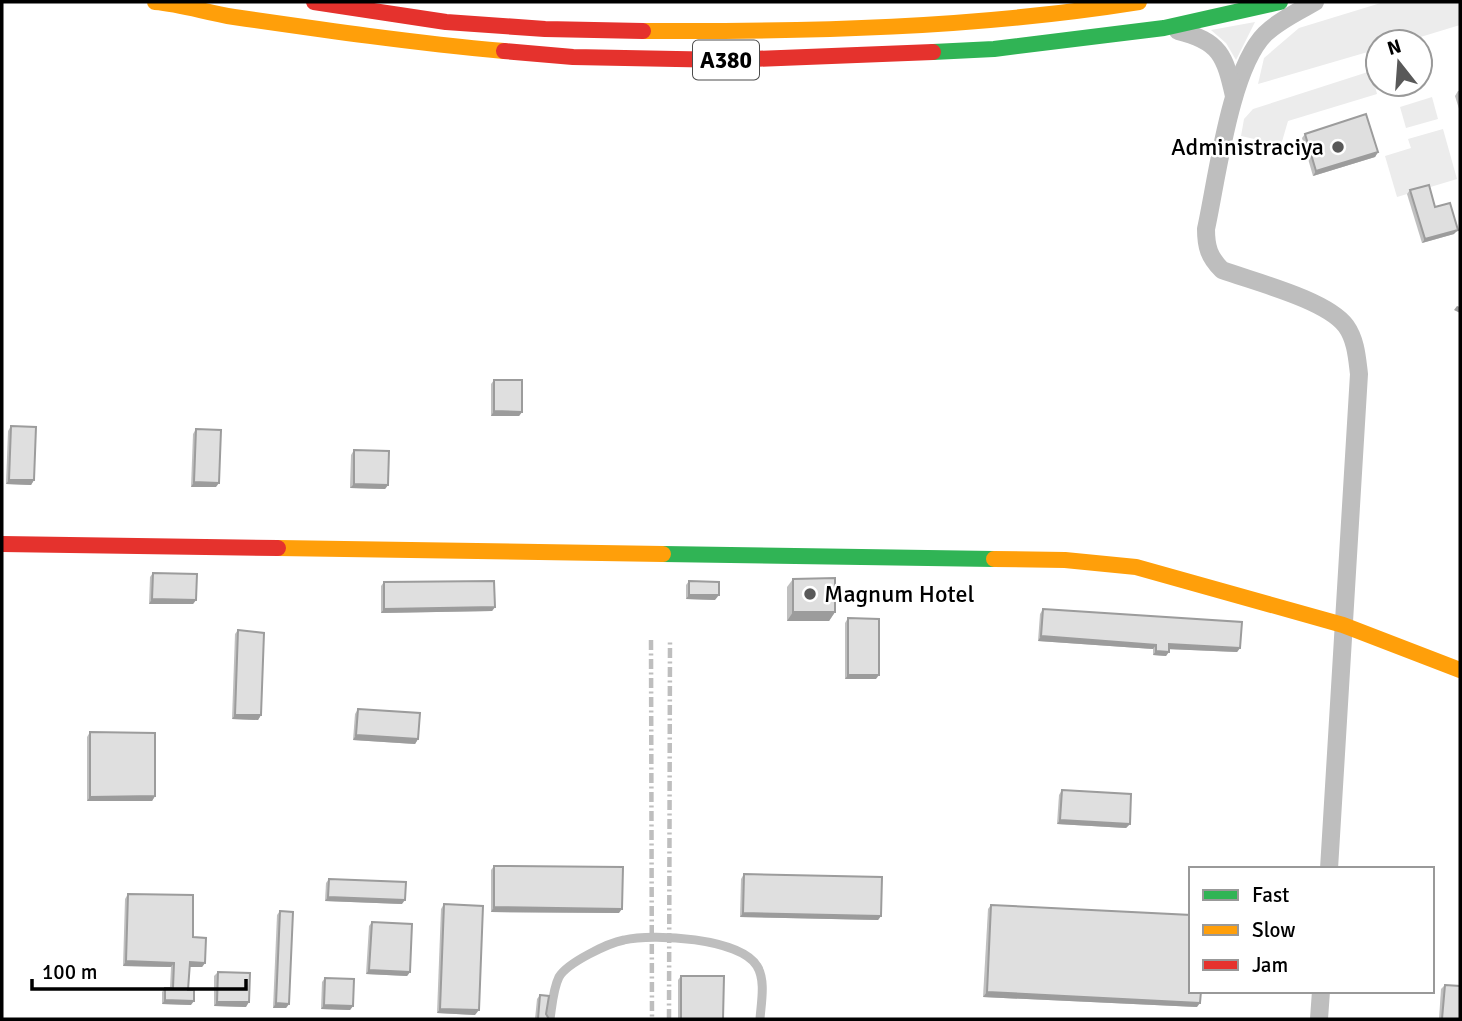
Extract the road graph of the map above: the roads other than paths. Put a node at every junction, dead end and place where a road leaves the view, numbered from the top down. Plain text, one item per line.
1 (164, 2) edge
2 (314, 2) edge
3 (349, 2) edge
4 (1139, 2) edge
5 (1280, 2) edge
6 (1315, 2) edge
7 (377, 11) junction
8 (1041, 15) junction
9 (1164, 28) junction
10 (1045, 43) junction
11 (1234, 96) junction
12 (2, 544) edge
13 (1343, 625) junction
14 (1460, 670) edge
15 (1329, 867) edge
16 (1321, 993) edge
17 (550, 1019) edge
18 (760, 1019) edge
19 (1319, 1019) edge

1 - 10 main road, A380
2 - 7 main road, A380
3 - 7 main road
4 - 8 main road, A380
5 - 9 main road, A380
6 - 11 street
7 - 8 main road, A380
8 - 10 main road
9 - 10 main road, A380
9 - 11 street
11 - 13 street
12 - 13 main road
13 - 14 main road
13 - 15 street
16 - 19 street
17 - 18 lane

